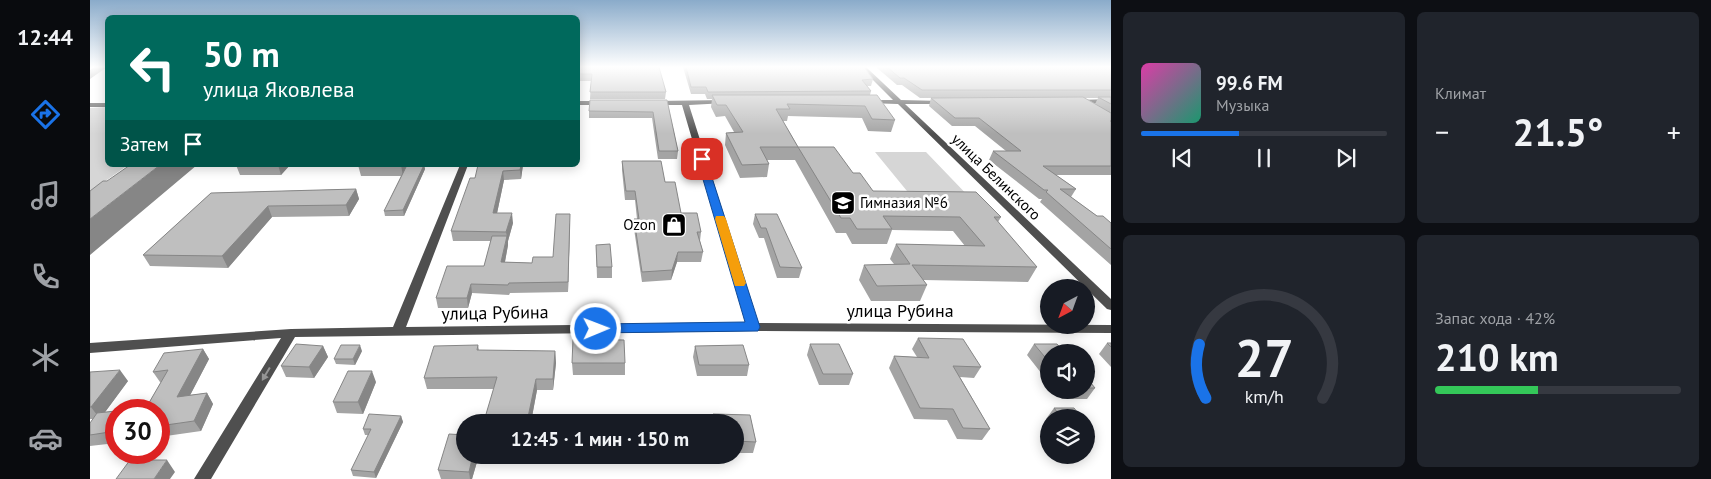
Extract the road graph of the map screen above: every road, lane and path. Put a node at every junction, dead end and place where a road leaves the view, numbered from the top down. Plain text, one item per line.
1 (886, 89) edge
2 (1111, 101) edge
3 (685, 102) junction
4 (733, 102) edge
5 (860, 102) edge
6 (899, 102) junction
7 (947, 102) edge
8 (1070, 102) edge
9 (1080, 102) junction
10 (580, 103) edge
11 (607, 103) edge
12 (646, 103) edge
13 (90, 105) edge
14 (105, 105) edge
15 (1096, 111) edge
16 (463, 167) edge
17 (1111, 306) edge
18 (754, 327) junction
19 (1111, 329) edge
20 (398, 332) junction
21 (291, 333) junction
22 (90, 348) edge
23 (202, 479) edge

1 - 6 street, улица Белинского
2 - 9 street
3 - 4 street
3 - 12 street
3 - 18 street
5 - 6 street
6 - 7 street
6 - 17 street, улица Белинского
8 - 9 street
9 - 15 street
10 - 11 street
13 - 14 street
16 - 20 street
18 - 19 street, улица Рубина
18 - 20 street, улица Рубина
20 - 21 street, улица Рубина
21 - 22 street, улица Рубина
21 -> 23 street

